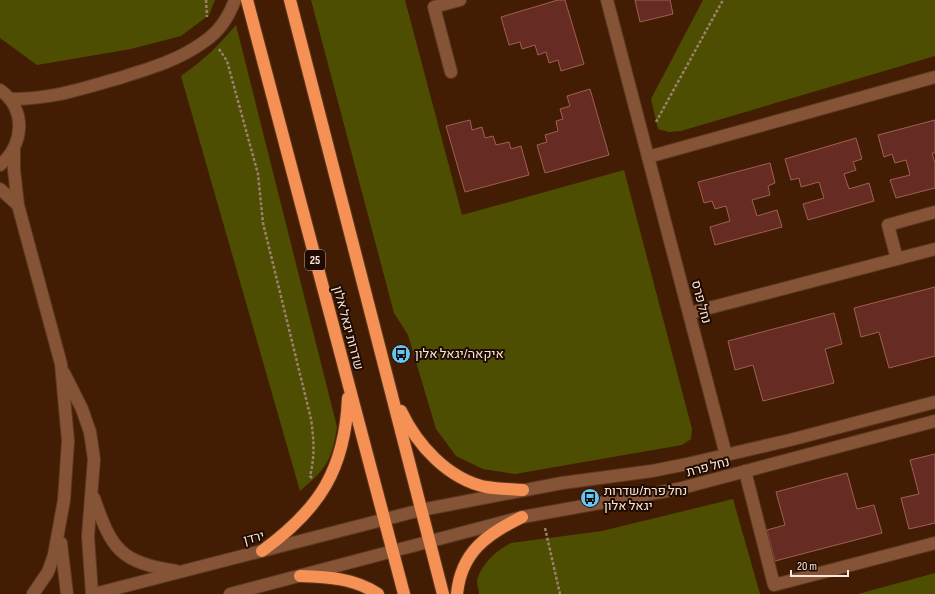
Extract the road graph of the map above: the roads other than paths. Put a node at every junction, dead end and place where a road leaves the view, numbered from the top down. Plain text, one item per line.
1 (235, 0) edge
2 (247, 0) edge
3 (290, 0) edge
4 (460, 0) edge
5 (607, 0) edge
6 (452, 72) dead end
7 (935, 77) edge
8 (0, 90) edge
9 (10, 99) junction
10 (14, 150) junction
11 (648, 157) junction
12 (0, 165) edge
13 (0, 189) edge
14 (18, 205) junction
15 (935, 212) edge
16 (935, 249) edge
17 (897, 259) junction
18 (690, 313) junction
19 (61, 364) junction
20 (387, 379) junction
21 (348, 385) junction
22 (935, 402) edge
23 (935, 421) edge
24 (726, 455) junction
25 (745, 471) junction
26 (523, 490) junction
27 (92, 493) junction
28 (421, 510) junction
29 (522, 517) junction
30 (384, 519) junction
31 (61, 526) junction
32 (428, 542) junction
33 (935, 543) edge
34 (262, 551) junction
35 (393, 552) junction
36 (181, 572) junction
37 (300, 576) junction
38 (33, 594) edge
39 (67, 594) edge
40 (93, 594) edge
41 (230, 594) edge
42 (378, 594) edge
43 (404, 594) edge
44 (443, 594) edge
45 (457, 594) edge

1 - 9 street
2 - 21 highway, שדרות יגאל אלון / 25
3 - 20 highway, שדרות יגאל אלון
4 - 6 street
5 - 11 street, נחל פרס
7 - 11 street
8 - 9 street
9 - 10 street
10 - 12 street
10 - 14 street
11 - 18 street, נחל פרס
13 - 14 street
14 - 19 street
15 - 17 street
16 - 17 street
17 - 18 street
18 - 24 street, נחל פרס
19 - 27 street
19 - 31 street
20 - 26 highway
20 - 28 highway, שדרות יגאל אלון
21 - 30 highway, שדרות יגאל אלון / 25
21 - 34 highway
22 - 24 street, נחל פרת
23 - 25 street, נחל פרת
24 - 26 street, נחל פרת
25 - 29 street, נחל פרת
25 - 33 street
26 - 28 street, נחל פרת
27 - 36 street
27 - 40 street
28 - 30 street, ירדן
28 - 32 highway, שדרות יגאל אלון
29 - 32 street, נחל פרת
29 - 45 highway
30 - 34 street, ירדן
30 - 35 highway, שדרות יגאל אלון / 25
31 - 38 street
31 - 39 street
32 - 35 street, נחל פרת
32 - 44 highway, שדרות יגאל אלון
34 - 36 street, ירדן
35 - 37 street
35 - 43 highway, שדרות יגאל אלון / 25
36 - 40 street, ירדן
37 - 41 street
37 - 42 highway

